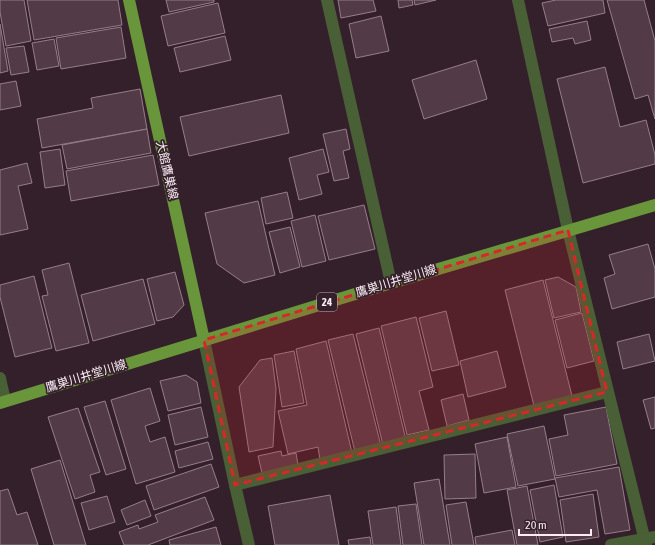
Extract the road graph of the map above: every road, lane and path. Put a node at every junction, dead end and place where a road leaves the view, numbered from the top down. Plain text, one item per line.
1 (129, 0) edge
2 (327, 0) edge
3 (518, 0) edge
4 (655, 205) edge
5 (568, 230) junction
6 (391, 283) junction
7 (204, 340) junction
8 (0, 378) edge
9 (607, 392) junction
10 (3, 402) edge
11 (235, 485) junction
12 (649, 541) edge
13 (249, 545) edge
14 (611, 545) edge

1 - 7 main road, 大館鷹巣線
2 - 6 street
3 - 5 street
4 - 5 main road, 鷹巣川井堂川線 / 24
5 - 6 main road, 鷹巣川井堂川線 / 24
5 - 9 street
6 - 7 main road, 鷹巣川井堂川線 / 24
7 - 10 main road, 鷹巣川井堂川線 / 24
7 - 11 street
8 - 10 street
9 - 11 street
9 - 12 street
11 - 13 street
12 - 14 street

